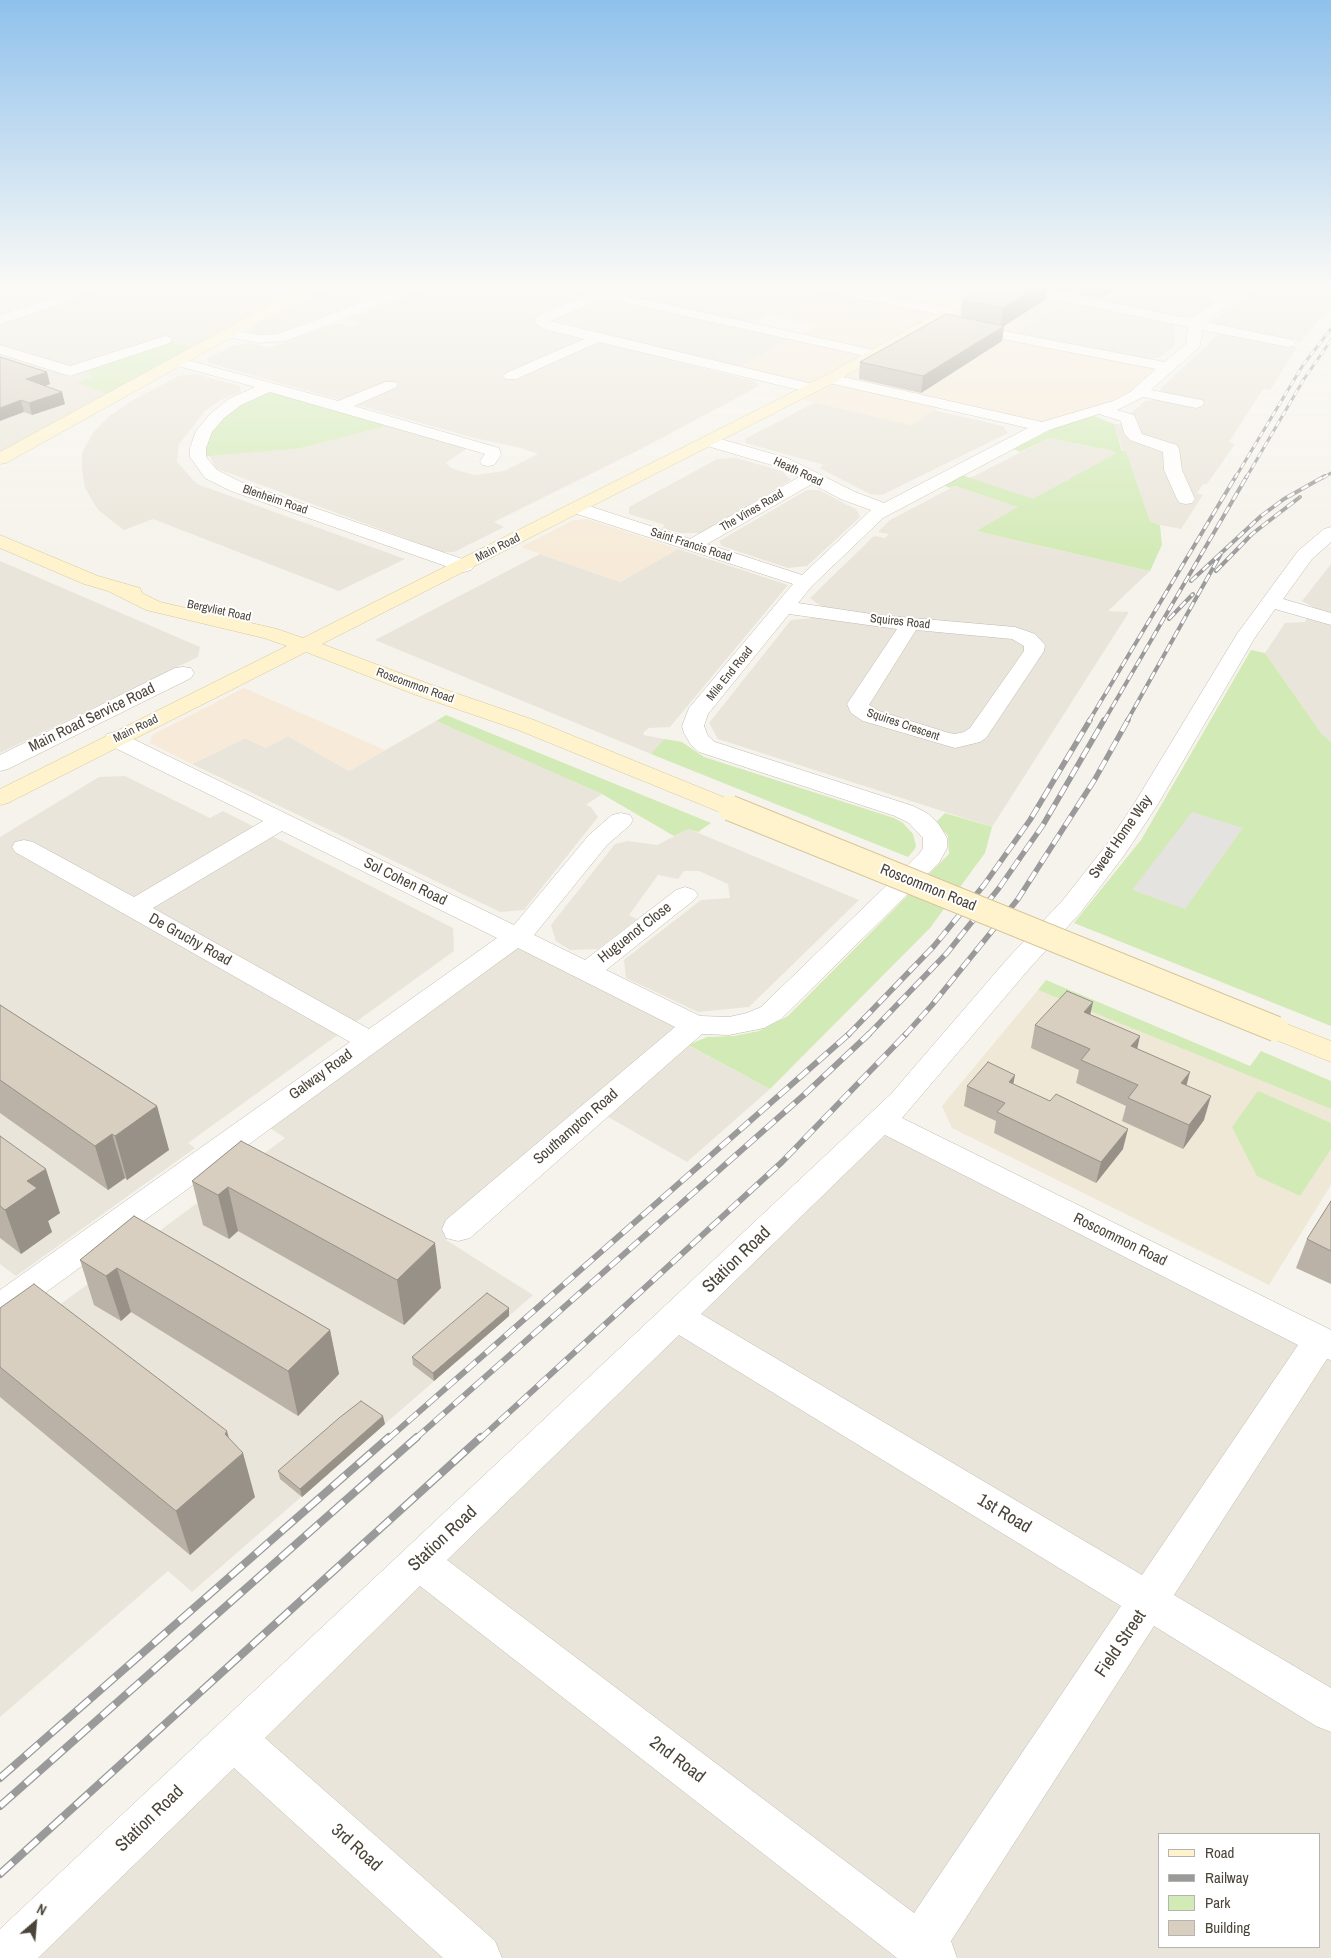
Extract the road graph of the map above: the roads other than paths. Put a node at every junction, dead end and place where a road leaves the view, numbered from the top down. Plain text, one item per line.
1 (143, 379) edge
2 (245, 379) edge
3 (775, 379) edge
4 (830, 379) edge
5 (832, 379) edge
6 (1154, 379) edge
7 (390, 385) dead end
8 (270, 386) junction
9 (812, 388) junction
10 (1140, 392) junction
11 (1196, 403) dead end
12 (340, 406) junction
13 (1100, 410) junction
14 (1043, 427) junction
15 (710, 442) junction
16 (0, 458) edge
17 (488, 461) dead end
18 (812, 477) junction
19 (1186, 499) dead end
20 (577, 508) junction
21 (884, 509) junction
22 (1331, 533) edge
23 (0, 542) edge
24 (692, 545) junction
25 (464, 566) junction
26 (805, 582) junction
27 (1271, 602) junction
28 (785, 607) junction
29 (1331, 619) edge
30 (910, 624) junction
31 (1015, 633) joint
32 (314, 641) junction
33 (183, 673) dead end
34 (115, 740) junction
35 (0, 764) edge
36 (0, 798) edge
37 (621, 820) dead end
38 (280, 821) junction
39 (24, 847) dead end
40 (685, 895) dead end
41 (134, 908) junction
42 (516, 937) junction
43 (586, 972) junction
44 (695, 1025) junction
45 (369, 1041) junction
46 (1331, 1052) edge
47 (882, 1121) junction
48 (458, 1229) dead end
49 (3, 1301) edge
50 (678, 1317) junction
51 (1326, 1343) edge
52 (419, 1562) junction
53 (1149, 1601) junction
54 (1331, 1711) edge
55 (234, 1738) junction
56 (928, 1952) edge
57 (4, 1958) edge
58 (478, 1958) edge

1 - 16 street
2 - 8 street
3 - 9 street
4 - 9 street, Main Road
5 - 14 street
6 - 10 street, Mile End Road
7 - 12 street
8 - 12 street
8 - 25 street, Blenheim Road
9 - 15 street, Main Road
10 - 11 street
10 - 13 street, Mile End Road
12 - 17 street
13 - 14 street, Mile End Road
13 - 19 street
14 - 21 street, Mile End Road
15 - 18 street, Heath Road
15 - 20 street, Main Road
18 - 21 street, Heath Road
18 - 24 street, The Vines Road
20 - 24 street, Saint Francis Road
20 - 25 street, Main Road
21 - 26 street, Mile End Road
22 - 27 street, Sweet Home Way
23 - 32 street, Bergvliet Road
24 - 26 street, Saint Francis Road
25 - 32 street, Main Road
26 - 28 street, Mile End Road
27 - 29 street
27 - 47 street, Sweet Home Way
28 - 30 street, Squires Road
28 - 44 street, Mile End Road
30 - 31 street, Squires Road
30 - 31 street, Squires Crescent
32 - 34 street, Main Road
32 - 46 street, Roscommon Road, bridge
33 - 35 street, Main Road Service Road
34 - 36 street, Main Road
34 - 38 street, Sol Cohen Road
37 - 42 street, Galway Road
38 - 41 street, De Gruchy Road
38 - 42 street, Sol Cohen Road
39 - 41 street
40 - 43 street, Huguenot Close
41 - 45 street, De Gruchy Road
42 - 43 street, Sol Cohen Road
42 - 45 street, Galway Road
43 - 44 street, Sol Cohen Road
44 - 48 street, Southampton Road
45 - 49 street, Galway Road
47 - 50 street, Station Road
47 - 51 street, Roscommon Road
50 - 52 street, Station Road
50 - 53 street, 1st Road
51 - 53 street, Field Street
52 - 55 street, Station Road
52 - 56 street, 2nd Road
53 - 54 street, 1st Road
53 - 56 street, Field Street
55 - 57 street, Station Road
55 - 58 street, 3rd Road

